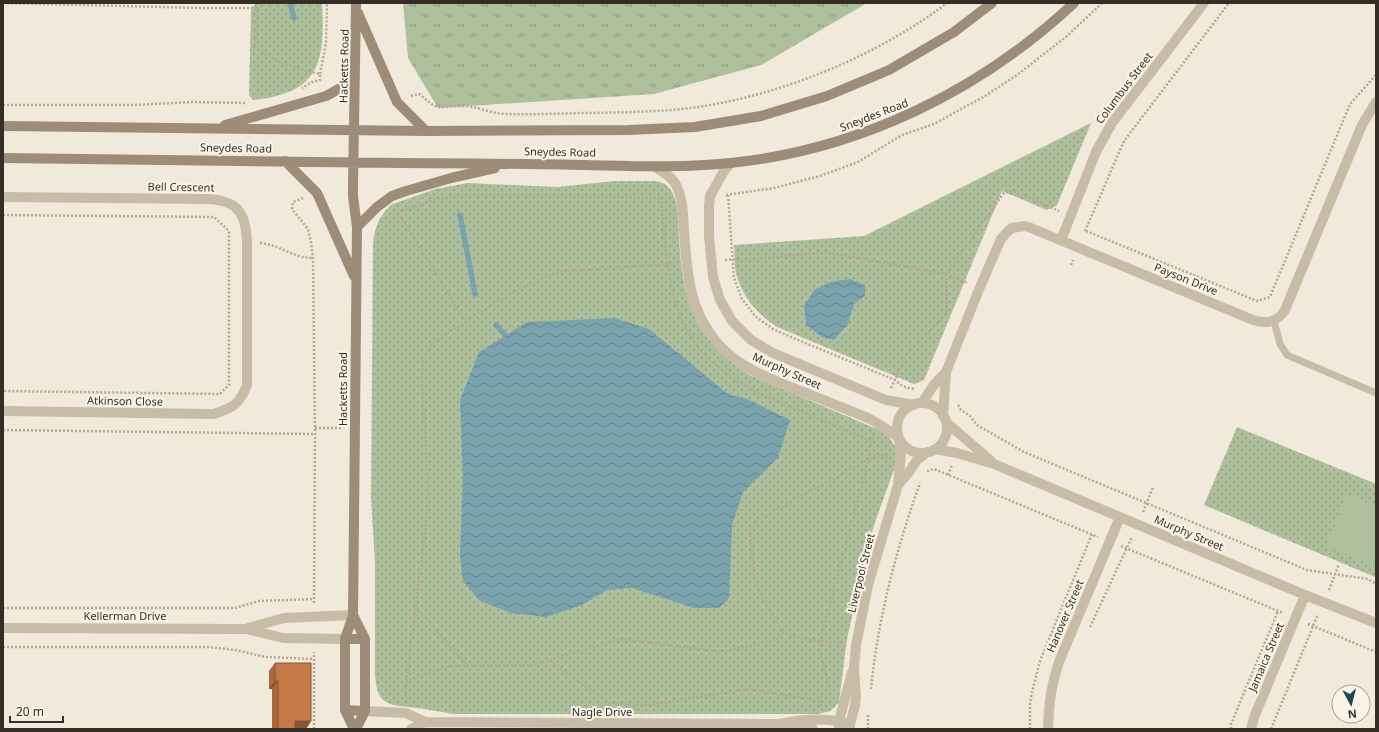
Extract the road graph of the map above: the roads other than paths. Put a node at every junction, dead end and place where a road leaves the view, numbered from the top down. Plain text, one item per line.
1 (992, 3) edge
2 (1074, 3) edge
3 (1204, 3) edge
4 (356, 6) edge
5 (355, 72) junction
6 (1376, 102) edge
7 (3, 126) edge
8 (214, 128) junction
9 (355, 130) junction
10 (426, 131) junction
11 (3, 158) edge
12 (285, 161) junction
13 (354, 163) junction
14 (513, 163) junction
15 (731, 163) junction
16 (654, 166) junction
17 (3, 197) edge
18 (357, 227) junction
19 (1061, 240) junction
20 (356, 280) junction
21 (1274, 321) junction
22 (946, 372) junction
23 (1376, 393) edge
24 (242, 397) joint
25 (918, 404) junction
26 (3, 411) edge
27 (944, 419) junction
28 (899, 438) junction
29 (931, 451) junction
30 (994, 464) junction
31 (898, 485) junction
32 (1120, 517) junction
33 (1305, 595) junction
34 (353, 615) junction
35 (1376, 623) edge
36 (3, 628) edge
37 (246, 628) junction
38 (345, 639) junction
39 (365, 639) junction
40 (854, 668) junction
41 (345, 710) junction
42 (365, 711) junction
43 (779, 724) junction
44 (425, 726) edge
45 (637, 726) edge
46 (850, 726) edge
47 (837, 727) edge
48 (355, 729) edge
49 (411, 729) edge
50 (813, 729) edge
51 (1048, 729) edge
52 (1251, 729) edge

1 - 10 main road, Sneydes Road
2 - 15 main road, Sneydes Road
3 - 19 street, Columbus Street
4 - 5 main road, Hacketts Road
4 - 10 main road
5 - 8 main road
5 - 9 main road, Hacketts Road
6 - 21 street
7 - 8 main road, Sneydes Road
8 - 9 main road, Sneydes Road
9 - 10 main road, Sneydes Road
9 - 13 main road, Hacketts Road
11 - 12 main road, Sneydes Road
12 - 13 main road, Sneydes Road
12 - 20 main road
13 - 14 main road, Sneydes Road
13 - 18 main road, Hacketts Road
14 - 16 main road, Sneydes Road
14 - 18 main road
15 - 16 main road, Sneydes Road
15 - 25 street, Murphy Street
16 - 28 street, Murphy Street
17 - 24 street, Bell Crescent
18 - 20 main road, Hacketts Road
19 - 21 street, Payson Drive
19 - 22 street, Payson Drive
20 - 34 main road, Hacketts Road
21 - 23 lane
22 - 25 street, Payson Drive
22 - 27 street, Payson Drive
24 - 26 street, Atkinson Close
25 - 27 street
25 - 28 street
27 - 29 street
27 - 30 street, Murphy Street
28 - 29 street
28 - 31 street, Liverpool Street
29 - 30 street, Murphy Street
29 - 31 street, Liverpool Street
30 - 32 street, Murphy Street
31 - 40 street, Liverpool Street
32 - 33 street, Murphy Street
32 - 51 street, Hanover Street
33 - 35 street, Murphy Street
33 - 52 street, Jamaica Street
34 - 37 street, Kellerman Drive
34 - 38 main road, Hacketts Road
34 - 39 main road, Hacketts Road
36 - 37 street, Kellerman Drive
37 - 38 street, Kellerman Drive
38 - 39 main road
38 - 41 main road, Hacketts Road
39 - 42 main road, Hacketts Road
40 - 46 street, Liverpool Street
40 - 47 street, Liverpool Street
41 - 42 main road
41 - 48 main road, Hacketts Road
42 - 44 street, Nagle Drive
42 - 48 main road, Hacketts Road
43 - 45 street, Nagle Drive
43 - 47 street, Nagle Drive
43 - 50 street, Nagle Drive
44 - 45 street, Nagle Drive
44 - 49 street, Nagle Drive
46 - 47 street, Nagle Drive

